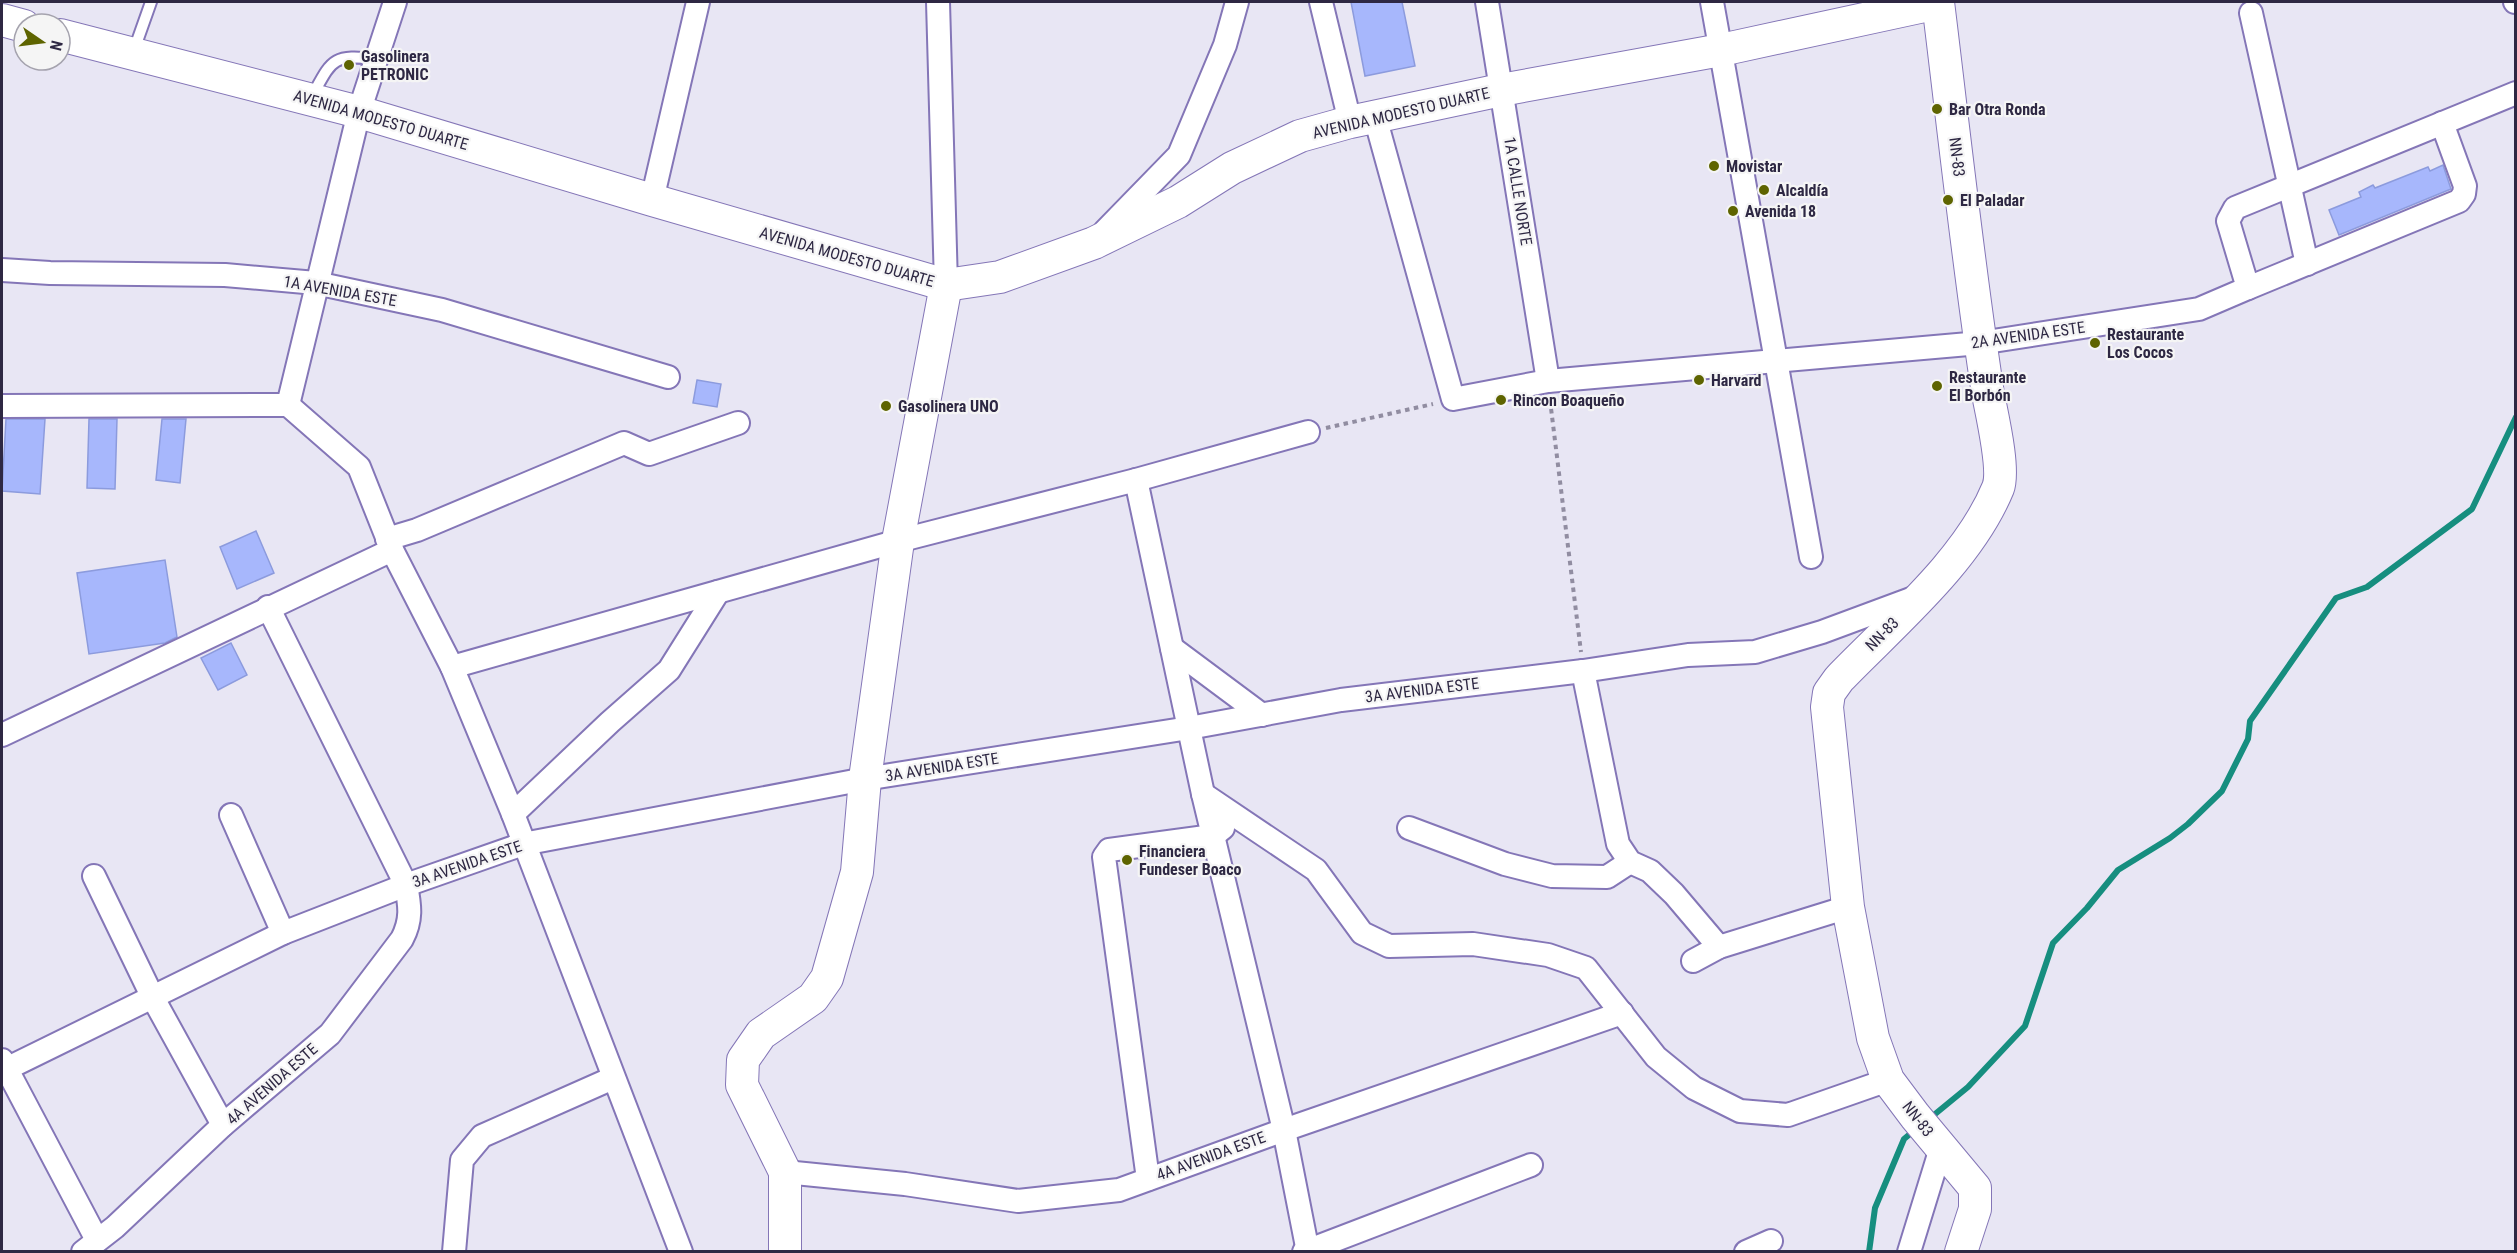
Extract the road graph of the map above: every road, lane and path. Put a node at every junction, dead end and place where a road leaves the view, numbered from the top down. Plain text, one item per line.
1 (151, 2) edge
2 (395, 2) edge
3 (698, 2) edge
4 (938, 2) edge
5 (1237, 2) edge
6 (1321, 2) edge
7 (1488, 2) edge
8 (1712, 2) edge
9 (1940, 2) edge
10 (2251, 13) dead end
11 (2, 20) edge
12 (2, 31) edge
13 (72, 38) edge
14 (1721, 50) junction
15 (133, 54) junction
16 (376, 59) junction
17 (1501, 90) junction
18 (2516, 93) edge
19 (310, 99) junction
20 (359, 112) junction
21 (1363, 119) junction
22 (2442, 123) junction
23 (2288, 186) junction
24 (652, 200) junction
25 (1094, 243) junction
26 (2307, 264) junction
27 (2, 270) edge
28 (316, 283) junction
29 (946, 285) junction
30 (2248, 288) junction
31 (1980, 343) junction
32 (1776, 362) junction
33 (668, 377) dead end
34 (1548, 381) junction
35 (1445, 401) junction
36 (288, 405) junction
37 (2, 406) edge
38 (1552, 419) dead end
39 (738, 423) dead end
40 (1308, 432) joint
41 (1136, 480) junction
42 (898, 541) junction
43 (390, 544) junction
44 (1811, 557) dead end
45 (718, 592) junction
46 (1920, 596) junction
47 (268, 607) junction
48 (1172, 648) junction
49 (452, 667) junction
50 (1583, 671) junction
51 (1262, 715) junction
52 (4, 727) edge
53 (1188, 728) junction
54 (865, 779) junction
55 (1203, 794) junction
56 (513, 814) junction
57 (231, 815) dead end
58 (1236, 817) junction
59 (1409, 828) dead end
60 (1213, 836) junction
61 (523, 844) junction
62 (1630, 862) junction
63 (94, 876) dead end
64 (406, 885) junction
65 (1848, 908) junction
66 (283, 933) junction
67 (1719, 947) junction
68 (1693, 961) dead end
69 (153, 998) junction
70 (1622, 1013) junction
71 (3, 1066) edge
72 (613, 1078) junction
73 (1888, 1080) junction
74 (223, 1125) junction
75 (1284, 1130) junction
76 (1930, 1135) junction
77 (1531, 1165) dead end
78 (785, 1172) junction
79 (1148, 1179) junction
80 (1771, 1241) dead end
81 (90, 1246) edge
82 (454, 1251) edge
83 (681, 1251) edge
84 (785, 1251) edge
85 (1307, 1251) edge
86 (1746, 1251) edge
87 (1909, 1251) edge
88 (1961, 1251) edge

1 - 15 lane
2 - 16 street
3 - 24 street
4 - 29 street
5 - 25 street
6 - 21 street
7 - 17 street, 1A CALLE NORTE
8 - 14 street
9 - 14 main road, AVENIDA MODESTO DUARTE
9 - 31 main road, NN-83 / NN-83
10 - 23 street
11 - 12 street
13 - 15 main road, AVENIDA MODESTO DUARTE
14 - 17 main road, AVENIDA MODESTO DUARTE
14 - 32 street
15 - 19 main road, AVENIDA MODESTO DUARTE
16 - 19 lane
16 - 20 street
17 - 21 main road, AVENIDA MODESTO DUARTE
17 - 34 street, 1A CALLE NORTE
18 - 22 street
19 - 20 main road, AVENIDA MODESTO DUARTE
20 - 24 main road, AVENIDA MODESTO DUARTE
20 - 28 street
21 - 25 main road, AVENIDA MODESTO DUARTE
21 - 35 street
22 - 23 street
22 - 26 street, 2A AVENIDA ESTE
23 - 26 street
23 - 30 street
24 - 29 main road, AVENIDA MODESTO DUARTE
25 - 29 main road, AVENIDA MODESTO DUARTE
26 - 30 street, 2A AVENIDA ESTE
27 - 28 street, 1A AVENIDA ESTE
28 - 33 street, 1A AVENIDA ESTE
28 - 36 street
29 - 42 main road
30 - 31 street, 2A AVENIDA ESTE
31 - 32 street, 2A AVENIDA ESTE
31 - 46 main road, NN-83 / NN-83
32 - 34 street, 2A AVENIDA ESTE
32 - 44 street
34 - 35 street, 2A AVENIDA ESTE
35 - 40 path
36 - 37 street
36 - 43 street
38 - 50 path
39 - 43 street
40 - 41 street
41 - 42 street
41 - 48 street
42 - 45 street
42 - 54 main road
43 - 47 street
43 - 49 street
45 - 49 street
45 - 56 street
46 - 50 street, 3A AVENIDA ESTE
46 - 65 main road, NN-83 / NN-83
47 - 52 street
47 - 64 street, 4A AVENIDA ESTE
48 - 51 street
48 - 53 street
49 - 56 street
50 - 51 street, 3A AVENIDA ESTE
50 - 62 street
51 - 53 street, 3A AVENIDA ESTE
53 - 54 street, 3A AVENIDA ESTE
53 - 55 street
54 - 61 street, 3A AVENIDA ESTE
54 - 78 main road
55 - 58 street
55 - 60 street
56 - 61 street
57 - 66 street
58 - 60 street
58 - 70 street
59 - 62 street
60 - 75 street
60 - 79 street
61 - 64 street, 3A AVENIDA ESTE
61 - 72 street
62 - 67 street
63 - 69 street
64 - 66 street, 3A AVENIDA ESTE
64 - 74 street, 4A AVENIDA ESTE
65 - 67 street
65 - 73 main road, NN-83 / NN-83
66 - 69 street, 3A AVENIDA ESTE
67 - 68 street
69 - 71 street, 3A AVENIDA ESTE
69 - 74 street
70 - 73 street
70 - 75 street, 4A AVENIDA ESTE
71 - 81 street
72 - 82 street
72 - 83 street
73 - 76 main road, NN-83 / NN-83
74 - 81 street, 4A AVENIDA ESTE
75 - 79 street, 4A AVENIDA ESTE
75 - 85 street
76 - 87 street
76 - 88 main road, NN-83 / NN-83
77 - 85 street
78 - 79 street, 4A AVENIDA ESTE
78 - 84 main road
80 - 86 street

